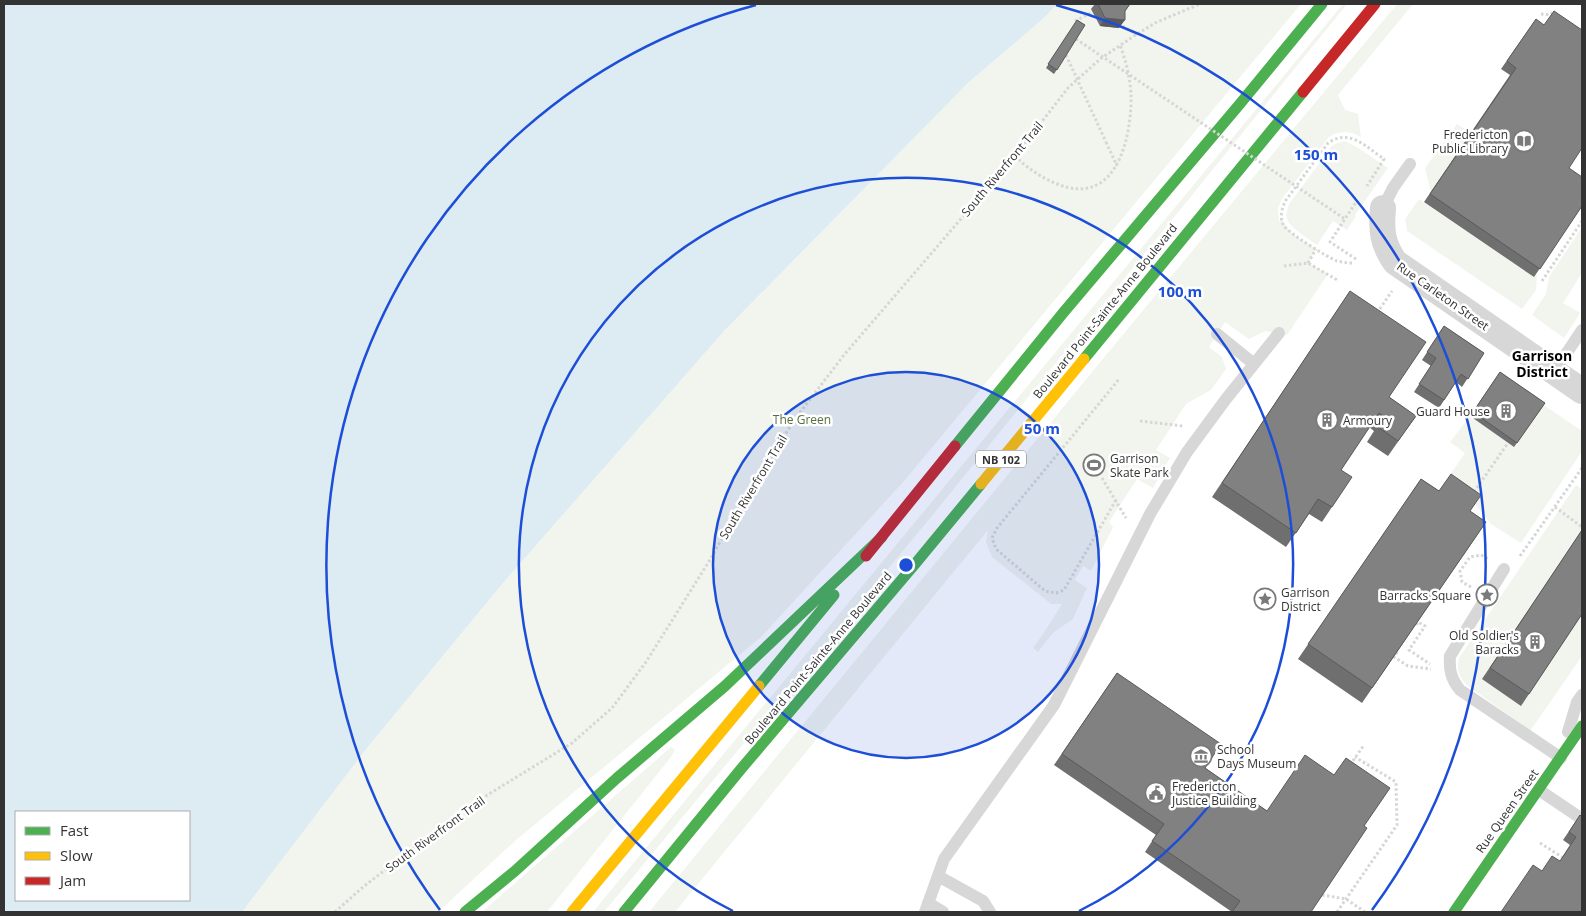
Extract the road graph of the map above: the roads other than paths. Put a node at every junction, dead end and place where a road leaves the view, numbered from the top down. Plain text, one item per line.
1 (1322, 4) edge
2 (1375, 4) edge
3 (1410, 164) dead end
4 (1383, 208) joint
5 (1582, 330) edge
6 (1279, 332) dead end
7 (1217, 334) dead end
8 (1254, 364) junction
9 (1554, 372) junction
10 (1582, 391) edge
11 (882, 537) junction
12 (1504, 568) dead end
13 (1582, 695) edge
14 (1582, 726) edge
15 (1560, 758) junction
16 (1539, 790) junction
17 (1582, 819) edge
18 (938, 876) junction
19 (926, 908) edge
20 (465, 912) edge
21 (572, 912) edge
22 (624, 912) edge
23 (943, 912) edge
24 (990, 912) edge
25 (1454, 912) edge

1 - 11 main road
2 - 22 main road, Boulevard Point-Sainte-Anne Boulevard / NB 102
3 - 4 lane, Rue Carleton Street
4 - 9 street, Rue Carleton Street
5 - 9 lane
6 - 8 lane
7 - 8 lane
8 - 18 lane
9 - 10 street, Rue Carleton Street
11 - 20 main road
11 - 21 main road
12 - 15 lane
13 - 15 lane
14 - 15 main road, Rue Queen Street
15 - 16 main road, Rue Queen Street
16 - 17 lane
16 - 25 main road, Rue Queen Street
18 - 19 lane
18 - 24 lane
19 - 23 lane

